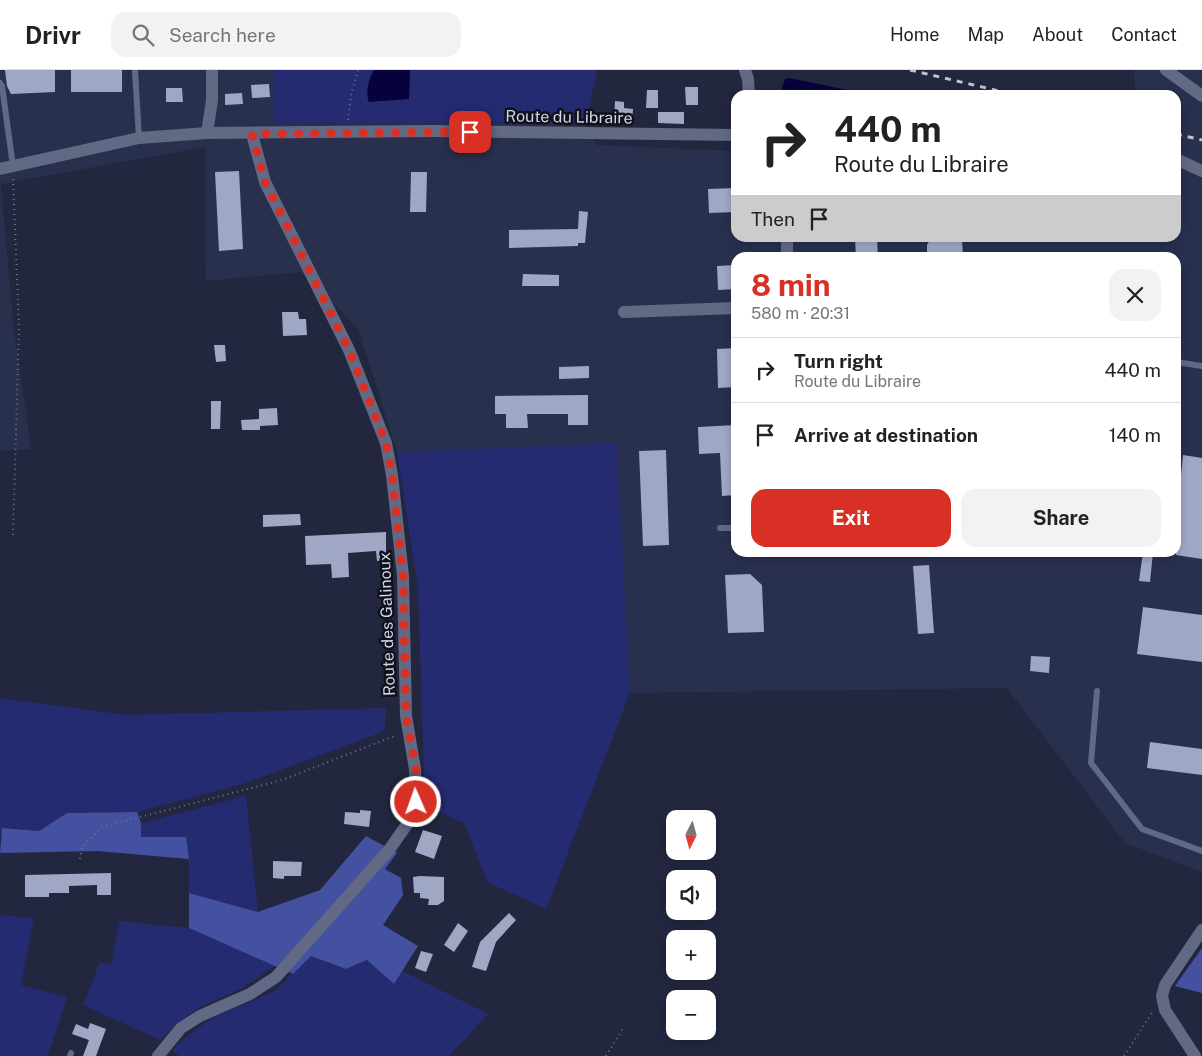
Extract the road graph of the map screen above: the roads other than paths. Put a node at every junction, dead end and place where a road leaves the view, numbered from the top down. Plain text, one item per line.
1 (135, 70) edge
2 (212, 70) edge
3 (745, 70) edge
4 (1166, 70) edge
5 (0, 83) edge
6 (749, 90) edge
7 (1202, 96) edge
8 (207, 133) junction
9 (252, 134) junction
10 (731, 135) edge
11 (138, 138) junction
12 (1181, 161) edge
13 (13, 166) junction
14 (0, 169) edge
15 (1202, 171) edge
16 (731, 308) edge
17 (624, 312) dead end
18 (1181, 363) edge
19 (1202, 366) edge
20 (720, 528) dead end
21 (731, 528) edge
22 (1098, 691) dead end
23 (1202, 851) edge
24 (1202, 930) edge
25 (158, 1056) edge
26 (1195, 1056) edge

1 - 11 lane
2 - 8 street
3 - 6 street
4 - 7 street
5 - 13 lane
8 - 9 street, Route du Libraire
8 - 11 street, Route du Libraire
9 - 10 street, Route du Libraire
9 - 25 street, Route des Galinoux
11 - 13 street, Route du Libraire
12 - 15 street
13 - 14 street, Route du Libraire
16 - 17 street
18 - 19 lane
20 - 21 lane
22 - 23 lane
24 - 26 street

